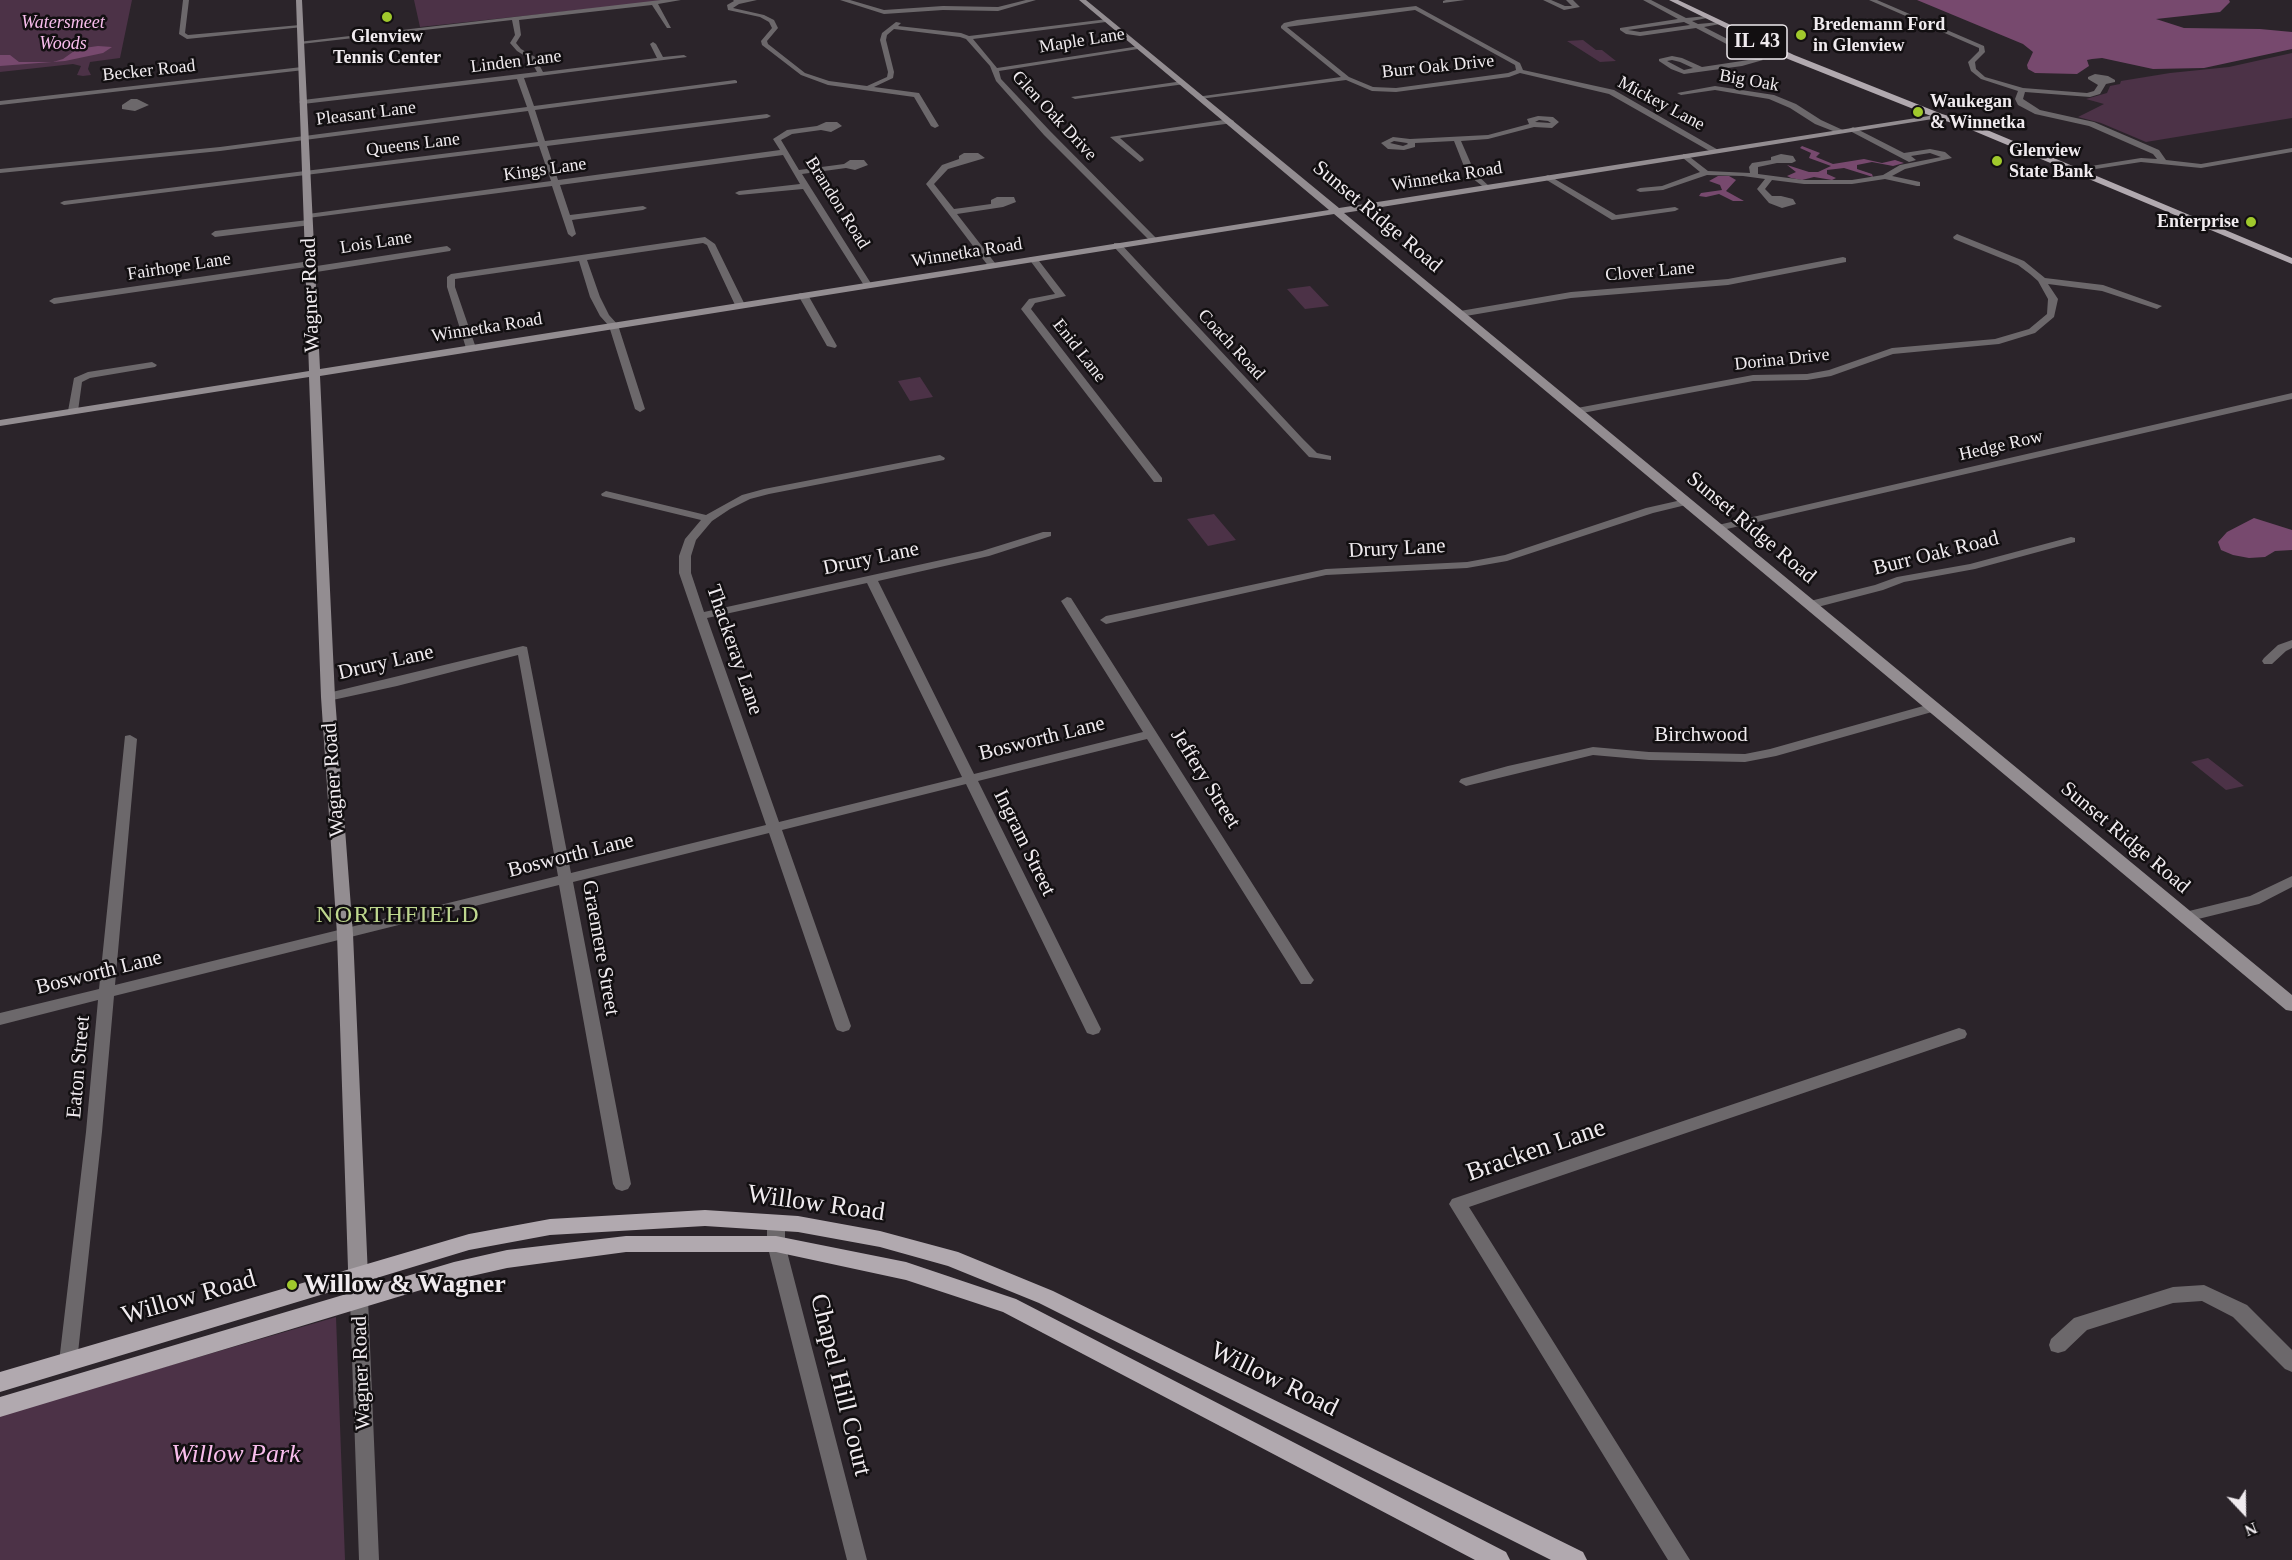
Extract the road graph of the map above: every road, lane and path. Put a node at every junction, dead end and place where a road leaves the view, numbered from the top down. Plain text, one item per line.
1 (186, 0) edge
2 (299, 0) edge
3 (678, 0) edge
4 (754, 0) edge
5 (843, 0) edge
6 (1033, 0) edge
7 (1082, 0) edge
8 (1462, 0) edge
9 (1546, 0) edge
10 (1569, 0) edge
11 (1646, 0) edge
12 (1672, 0) edge
13 (1872, 0) edge
14 (737, 1) edge
15 (1445, 2) dead end
16 (654, 3) junction
17 (939, 8) junction
18 (884, 12) junction
19 (1705, 16) junction
20 (515, 18) junction
21 (1683, 19) junction
22 (1106, 20) junction
23 (900, 21) junction
24 (1718, 23) junction
25 (1695, 26) junction
26 (300, 27) junction
27 (669, 27) dead end
28 (891, 27) junction
29 (968, 38) junction
30 (301, 42) junction
31 (653, 44) dead end
32 (1138, 47) junction
33 (684, 57) dead end
34 (661, 60) junction
35 (302, 69) junction
36 (995, 70) junction
37 (1702, 70) junction
38 (1520, 71) junction
39 (541, 74) junction
40 (519, 76) junction
41 (1347, 78) junction
42 (735, 82) dead end
43 (1183, 83) junction
44 (2103, 83) dead end
45 (868, 87) junction
46 (138, 88) junction
47 (2022, 90) junction
48 (1681, 93) dead end
49 (1075, 97) dead end
50 (1200, 97) junction
51 (134, 102) dead end
52 (303, 102) junction
53 (0, 103) edge
54 (532, 108) junction
55 (767, 116) dead end
56 (1939, 116) junction
57 (1230, 121) junction
58 (1534, 125) dead end
59 (934, 126) dead end
60 (820, 128) dead end
61 (1853, 129) junction
62 (1841, 131) junction
63 (304, 137) junction
64 (1457, 140) junction
65 (1410, 141) dead end
66 (541, 143) junction
67 (2292, 150) edge
68 (1716, 151) junction
69 (786, 152) junction
70 (1686, 156) junction
71 (1904, 156) junction
72 (964, 160) dead end
73 (1140, 160) dead end
74 (1776, 161) dead end
75 (2163, 162) junction
76 (1921, 164) junction
77 (846, 166) dead end
78 (2077, 170) junction
79 (0, 171) edge
80 (799, 172) junction
81 (2066, 172) junction
82 (306, 173) junction
83 (1706, 173) junction
84 (1755, 176) junction
85 (1548, 177) junction
86 (1885, 177) junction
87 (1770, 178) junction
88 (1844, 182) junction
89 (556, 183) junction
90 (1917, 184) dead end
91 (805, 186) junction
92 (1486, 187) junction
93 (1640, 190) dead end
94 (739, 193) dead end
95 (1851, 194) dead end
96 (1772, 201) dead end
97 (64, 203) dead end
98 (1000, 205) dead end
99 (642, 208) dead end
100 (1675, 209) dead end
101 (1336, 211) junction
102 (952, 212) junction
103 (568, 218) junction
104 (308, 219) junction
105 (215, 234) dead end
106 (572, 234) dead end
107 (1957, 237) dead end
108 (1154, 240) junction
109 (1117, 246) junction
110 (447, 249) dead end
111 (582, 258) junction
112 (1033, 259) junction
113 (1843, 260) dead end
114 (2292, 261) edge
115 (992, 265) junction
116 (310, 267) junction
117 (2292, 268) edge
118 (2042, 280) junction
119 (868, 285) junction
120 (803, 295) junction
121 (54, 301) dead end
122 (740, 305) junction
123 (2157, 306) dead end
124 (1460, 314) junction
125 (613, 325) junction
126 (832, 346) dead end
127 (471, 348) junction
128 (152, 365) dead end
129 (314, 372) junction
130 (2292, 396) edge
131 (640, 409) dead end
132 (73, 411) junction
133 (1577, 411) junction
134 (0, 423) edge
135 (940, 458) dead end
136 (1327, 458) dead end
137 (1158, 480) dead end
138 (606, 494) dead end
139 (1686, 502) junction
140 (708, 519) junction
141 (1718, 528) junction
142 (1047, 534) dead end
143 (2070, 540) dead end
144 (871, 579) junction
145 (1067, 601) dead end
146 (1810, 604) junction
147 (701, 615) junction
148 (1106, 620) dead end
149 (2292, 644) edge
150 (523, 650) joint
151 (2268, 661) dead end
152 (328, 697) junction
153 (1934, 707) junction
154 (1151, 734) junction
155 (130, 739) dead end
156 (969, 778) junction
157 (1466, 782) dead end
158 (774, 828) junction
159 (566, 879) junction
160 (2292, 881) edge
161 (2186, 917) junction
162 (345, 934) junction
163 (1306, 980) dead end
164 (106, 993) junction
165 (2292, 1005) edge
166 (0, 1019) edge
167 (843, 1026) dead end
168 (1093, 1029) dead end
169 (1959, 1034) dead end
170 (622, 1184) dead end
171 (776, 1233) junction
172 (359, 1276) junction
173 (360, 1299) junction
174 (2058, 1345) dead end
175 (68, 1362) junction
176 (2292, 1363) edge
177 (0, 1382) edge
178 (0, 1407) edge
179 (369, 1560) edge
180 (857, 1560) edge
181 (1498, 1560) edge
182 (1575, 1560) edge
183 (1680, 1560) edge

1 - 26 street
2 - 26 street, Wagner Road
3 - 16 street
4 - 14 street
5 - 18 street
6 - 17 street
7 - 22 street, Sunset Ridge Road
8 - 15 street
9 - 10 street
11 - 21 street
12 - 19 main road, IL 43
13 - 47 street
14 - 45 street
16 - 20 street
16 - 27 street
17 - 18 street
17 - 23 street
18 - 23 street
19 - 21 street
19 - 24 main road, IL 43
20 - 30 street
20 - 39 street
21 - 25 street
21 - 25 street
22 - 29 street
22 - 32 street, Sunset Ridge Road
23 - 28 street
24 - 25 street
24 - 56 main road, IL 43
25 - 37 street
26 - 30 street, Wagner Road
28 - 29 street
28 - 45 street
29 - 36 street, Glen Oak Drive
30 - 35 street, Wagner Road
31 - 34 street
32 - 36 street, Maple Lane
32 - 43 street, Sunset Ridge Road
33 - 34 street, Linden Lane
34 - 39 street, Linden Lane
35 - 46 street, Becker Road
35 - 52 street, Wagner Road
36 - 108 street, Glen Oak Drive
37 - 37 street
38 - 41 street, Burr Oak Drive
38 - 41 street
38 - 68 street, Mickey Lane
39 - 40 street, Linden Lane
40 - 52 street, Linden Lane
40 - 54 street
41 - 50 street
42 - 54 street, Pleasant Lane
43 - 49 street
43 - 50 street, Sunset Ridge Road
44 - 47 street
45 - 59 street
46 - 51 street
46 - 53 street, Becker Road
47 - 75 street
48 - 62 street, Big Oak
50 - 57 street, Sunset Ridge Road
52 - 63 street, Wagner Road
54 - 63 street, Pleasant Lane
54 - 66 street
55 - 66 street, Queens Lane
56 - 61 street, Winnetka Road
56 - 78 main road, IL 43
56 - 81 main road, IL 43
57 - 73 street
57 - 101 street, Sunset Ridge Road
58 - 64 street
60 - 69 street, Brandon Road
61 - 62 street, Winnetka Road
61 - 71 street
62 - 68 street, Winnetka Road
63 - 79 street, Pleasant Lane
63 - 82 street, Wagner Road
64 - 65 street
64 - 92 street
66 - 82 street, Queens Lane
66 - 89 street
67 - 75 street
68 - 70 street, Winnetka Road
69 - 80 street, Brandon Road
69 - 89 street, Kings Lane
70 - 83 street
70 - 85 street, Winnetka Road
71 - 76 street
71 - 76 street
72 - 102 street
74 - 84 street
75 - 78 street
76 - 86 street
77 - 80 street
78 - 81 street
78 - 114 main road, IL 43
80 - 91 street, Brandon Road
81 - 117 main road, IL 43
82 - 97 street, Queens Lane
82 - 104 street, Wagner Road
83 - 84 street
83 - 93 street
84 - 87 street
85 - 92 street, Winnetka Road
85 - 100 street
86 - 88 street
86 - 90 street
87 - 88 street
87 - 96 street
88 - 95 street
89 - 103 street
89 - 104 street, Kings Lane
91 - 94 street
91 - 119 street, Brandon Road
92 - 101 street, Winnetka Road
98 - 102 street
99 - 103 street
101 - 108 street, Winnetka Road
101 - 124 street, Sunset Ridge Road
102 - 115 street
103 - 106 street
104 - 105 street, Kings Lane
104 - 116 street, Wagner Road
107 - 118 street
108 - 109 street, Winnetka Road
109 - 112 street, Winnetka Road
109 - 136 street, Coach Road
110 - 116 street, Lois Lane
111 - 122 street
111 - 125 street
111 - 127 street
112 - 115 street, Winnetka Road
112 - 137 street, Enid Lane
113 - 124 street, Clover Lane
115 - 119 street, Winnetka Road
116 - 121 street, Fairhope Lane
116 - 129 street, Wagner Road
118 - 123 street
118 - 133 street, Dorina Drive
119 - 120 street, Winnetka Road
120 - 122 street, Winnetka Road
120 - 126 street
122 - 125 street, Winnetka Road
124 - 133 street, Sunset Ridge Road
125 - 127 street, Winnetka Road
125 - 131 street
127 - 129 street, Winnetka Road
128 - 132 street
129 - 132 street, Winnetka Road
129 - 152 street, Wagner Road
130 - 141 street, Hedge Row
132 - 134 street, Winnetka Road
133 - 139 street, Sunset Ridge Road
135 - 140 street, Thackeray Lane
138 - 140 street
139 - 141 street, Sunset Ridge Road
139 - 148 street, Drury Lane
140 - 147 street, Thackeray Lane
141 - 146 street, Sunset Ridge Road
142 - 144 street, Drury Lane
143 - 146 street, Burr Oak Road
144 - 147 street, Drury Lane
144 - 156 street, Ingram Street
145 - 154 street, Jeffery Street
146 - 153 street, Sunset Ridge Road
147 - 158 street, Thackeray Lane
149 - 151 street
150 - 152 street, Drury Lane
150 - 159 street, Graemere Street
152 - 162 street, Wagner Road
153 - 157 street, Birchwood
153 - 161 street, Sunset Ridge Road
154 - 156 street, Bosworth Lane
154 - 163 street, Jeffery Street
155 - 164 street, Eaton Street
156 - 158 street, Bosworth Lane
156 - 168 street, Ingram Street
158 - 159 street, Bosworth Lane
158 - 167 street, Thackeray Lane
159 - 162 street, Bosworth Lane
159 - 170 street, Graemere Street
160 - 161 street
161 - 165 street, Sunset Ridge Road
162 - 164 street, Bosworth Lane
162 - 172 street, Wagner Road
164 - 166 street, Bosworth Lane
164 - 175 street, Eaton Street
169 - 183 street, Bracken Lane
171 - 172 main road, Willow Road
171 - 173 main road, Willow Road
171 - 180 street, Chapel Hill Court
171 - 181 main road, Willow Road
171 - 182 main road, Willow Road
172 - 173 street, Wagner Road
172 - 175 main road, Willow Road
173 - 178 main road, Willow Road
173 - 179 street, Wagner Road
174 - 176 street
175 - 177 main road, Willow Road

